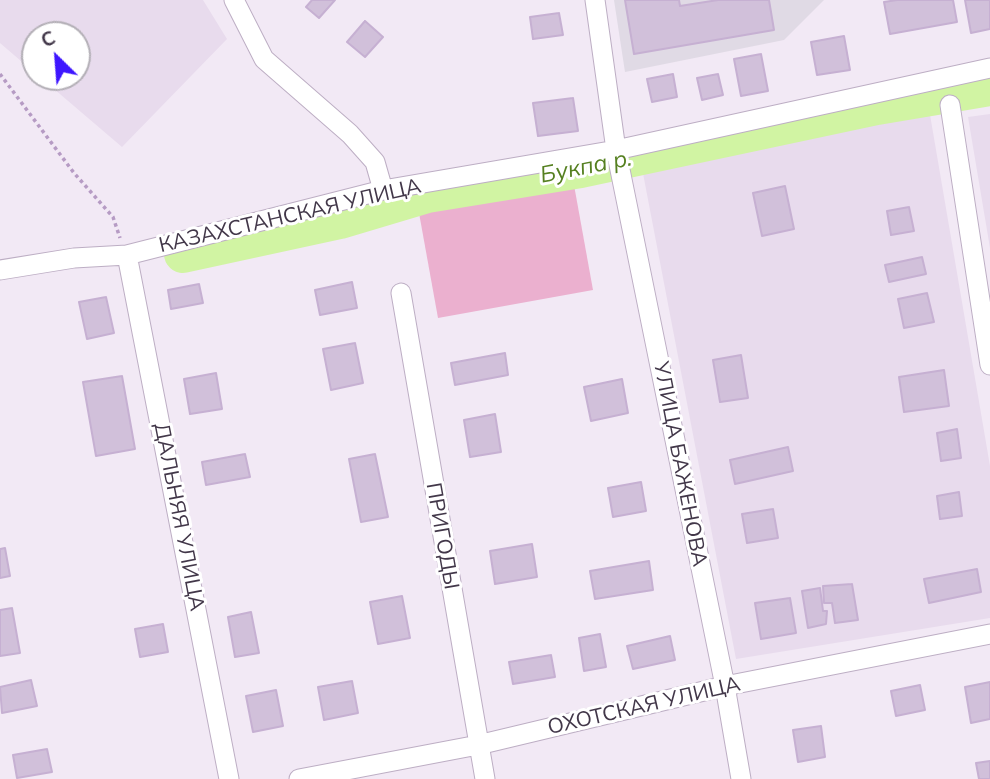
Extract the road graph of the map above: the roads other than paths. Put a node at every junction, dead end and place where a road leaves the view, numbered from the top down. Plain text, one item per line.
1 (234, 0) edge
2 (595, 0) edge
3 (990, 68) edge
4 (950, 105) dead end
5 (616, 150) junction
6 (383, 190) junction
7 (127, 255) junction
8 (0, 270) edge
9 (401, 293) dead end
10 (990, 365) edge
11 (990, 634) edge
12 (725, 686) junction
13 (478, 745) junction
14 (229, 779) edge
15 (299, 779) edge
16 (485, 779) edge
17 (741, 779) edge

1 - 6 street
2 - 5 street, УЛИЦА БАЖЕНОВА
3 - 5 street, КАЗАХСТАНСКАЯ УЛИЦА
4 - 10 street
5 - 6 street, КАЗАХСТАНСКАЯ УЛИЦА
5 - 12 street, УЛИЦА БАЖЕНОВА
6 - 7 street, КАЗАХСТАНСКАЯ УЛИЦА
7 - 8 street, КАЗАХСТАНСКАЯ УЛИЦА
7 - 14 street, ДАЛЬНЯЯ УЛИЦА
9 - 13 street, ПРИГОДЫ
11 - 12 street, ОХОТСКАЯ УЛИЦА
12 - 13 street, ОХОТСКАЯ УЛИЦА
12 - 17 street, УЛИЦА БАЖЕНОВА
13 - 15 street, ОХОТСКАЯ УЛИЦА
13 - 16 street, ПРИГОДЫ

